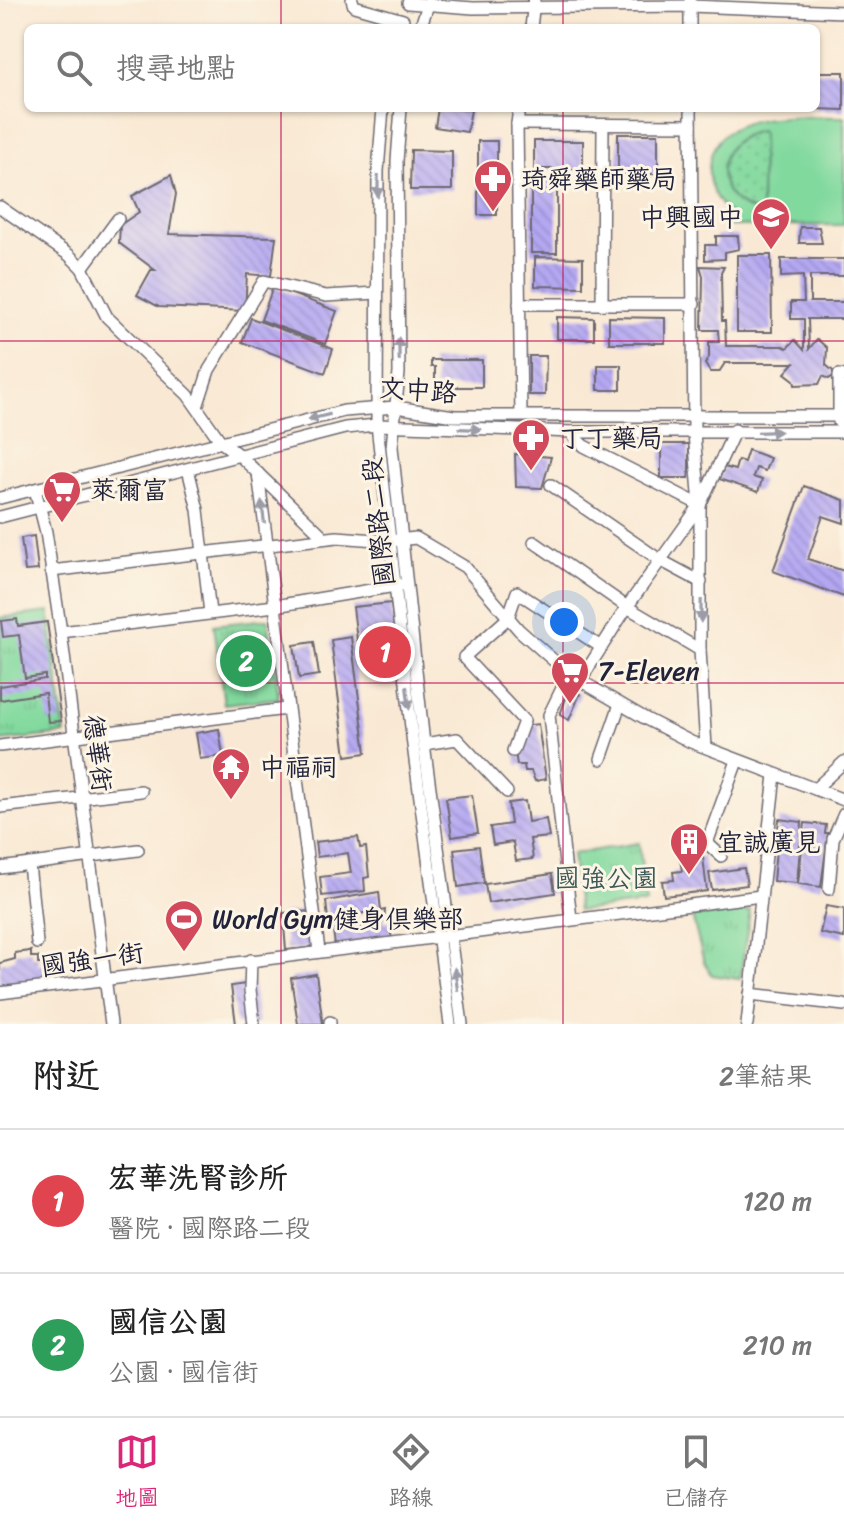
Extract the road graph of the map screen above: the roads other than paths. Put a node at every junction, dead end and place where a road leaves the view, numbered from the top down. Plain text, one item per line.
1 (352, 0) edge
2 (408, 1) edge
3 (428, 3) edge
4 (690, 3) edge
5 (534, 4) edge
6 (844, 12) edge
7 (402, 24) edge
8 (421, 24) edge
9 (532, 24) edge
10 (690, 24) edge
11 (383, 112) edge
12 (401, 112) edge
13 (518, 112) edge
14 (691, 112) edge
15 (517, 124) junction
16 (603, 125) junction
17 (691, 125) junction
18 (0, 207) edge
19 (118, 219) dead end
20 (82, 268) junction
21 (377, 293) junction
22 (519, 304) junction
23 (602, 304) junction
24 (694, 304) junction
25 (844, 376) edge
26 (197, 407) junction
27 (377, 407) junction
28 (396, 407) junction
29 (521, 415) junction
30 (842, 416) edge
31 (694, 417) junction
32 (743, 417) junction
33 (377, 425) junction
34 (392, 426) junction
35 (573, 432) junction
36 (841, 432) edge
37 (694, 433) junction
38 (733, 433) junction
39 (221, 442) junction
40 (240, 456) junction
41 (188, 469) junction
42 (258, 473) junction
43 (551, 485) dead end
44 (35, 489) junction
45 (0, 498) edge
46 (700, 505) junction
47 (40, 507) junction
48 (0, 517) edge
49 (325, 538) junction
50 (395, 540) junction
51 (534, 542) dead end
52 (267, 545) junction
53 (202, 552) junction
54 (660, 560) junction
55 (51, 571) junction
56 (701, 582) junction
57 (400, 585) junction
58 (275, 606) junction
59 (627, 607) junction
60 (210, 613) junction
61 (508, 618) junction
62 (61, 632) junction
63 (601, 647) junction
64 (700, 650) junction
65 (569, 674) junction
66 (580, 681) junction
67 (620, 704) junction
68 (286, 709) junction
69 (73, 738) junction
70 (424, 744) junction
71 (0, 746) edge
72 (706, 747) junction
73 (513, 751) dead end
74 (601, 759) dead end
75 (737, 761) junction
76 (844, 762) edge
77 (775, 775) junction
78 (815, 789) junction
79 (141, 791) dead end
80 (507, 792) dead end
81 (81, 799) junction
82 (844, 800) edge
83 (0, 807) edge
84 (844, 814) edge
85 (138, 850) dead end
86 (90, 855) junction
87 (721, 856) dead end
88 (29, 864) junction
89 (0, 868) edge
90 (829, 889) dead end
91 (761, 896) junction
92 (571, 919) junction
93 (444, 935) junction
94 (37, 943) dead end
95 (319, 951) junction
96 (251, 960) junction
97 (105, 979) junction
98 (0, 993) edge
99 (750, 994) junction
100 (844, 1005) edge
101 (111, 1024) edge
102 (254, 1024) edge
103 (450, 1024) edge
104 (462, 1024) edge
105 (747, 1024) edge

1 - 7 street
2 - 3 street
2 - 7 street
3 - 5 street
3 - 8 street
4 - 5 street
4 - 6 street
4 - 10 street
5 - 9 street
11 -> 21 street, 國際路二段
28 -> 12 street, 國際路二段
13 - 15 street
14 - 17 street
15 - 16 street
15 - 22 street
16 - 17 street
16 - 23 street
17 - 24 street
18 - 20 street
19 - 20 street
20 - 26 street
21 - 26 street
21 - 27 street, 國際路二段
22 - 23 street
22 - 29 street
23 - 24 street
24 - 31 street
25 - 30 street
26 - 39 street
27 - 28 street, 文中路
27 - 33 street, 國際路二段
27 -> 39 street, 文中路
28 - 29 street, 文中路
28 - 34 street, 國際路二段
29 - 31 street, 文中路
30 - 32 street, 文中路
30 - 36 street
31 - 32 street, 文中路
31 - 37 street
32 - 38 street
33 - 34 street, 文中路
33 - 40 street, 文中路
33 - 50 street, 國際路二段
34 -> 35 street, 文中路
34 - 50 street, 國際路二段
35 - 37 street, 文中路
35 - 46 street
38 -> 36 street, 文中路
37 - 38 street, 文中路
37 - 46 street
38 - 46 street
39 - 40 street
39 - 44 street, 文中路
40 - 41 street, 文中路
40 - 42 street
41 - 47 street, 文中路
41 - 53 street
42 - 49 street
52 -> 42 street
43 - 54 street
44 - 45 street, 文中路
44 - 47 street, 德華街
46 - 54 street
46 - 56 street
47 - 48 street, 文中路
47 - 55 street, 德華街
49 - 50 street
49 - 52 street
50 - 57 street, 國際路二段
50 - 61 street
51 - 59 street
52 - 53 street
52 - 58 street
53 - 55 street
53 - 60 street
54 - 56 street
54 - 59 street
55 - 62 street, 德華街
56 -> 64 street
57 - 58 street
57 - 70 street, 國際路二段
57 -> 93 street, 國際路二段
58 - 60 street
58 - 68 street
59 - 63 street
59 - 64 street
60 - 62 street
61 - 63 street
61 - 65 street
61 - 73 street
62 - 69 street, 德華街
63 - 66 street
64 - 72 street
65 - 66 street
65 - 92 street
66 - 67 street
67 - 72 street
67 - 74 street
68 - 69 street
68 - 95 street
69 - 71 street
69 - 81 street, 德華街
70 - 80 street
70 - 93 street, 國際路二段
72 - 75 street
75 - 77 street
75 - 87 street
76 - 78 street
77 - 78 street
77 - 91 street
78 - 82 street
79 - 81 street
81 - 83 street
81 - 86 street, 德華街
84 - 90 street
85 - 86 street
86 - 88 street
86 - 97 street, 德華街
88 - 89 street
88 - 94 street
91 - 92 street, 國強一街
91 - 99 street
92 - 93 street, 國強一街
93 - 95 street, 國強一街
93 - 103 street, 國際路二段
104 -> 93 street, 國際路二段
95 - 96 street, 國強一街
96 - 97 street, 國強一街
96 - 102 street
97 - 98 street, 國強一街
97 - 101 street, 德華街
99 - 100 street
99 - 105 street

